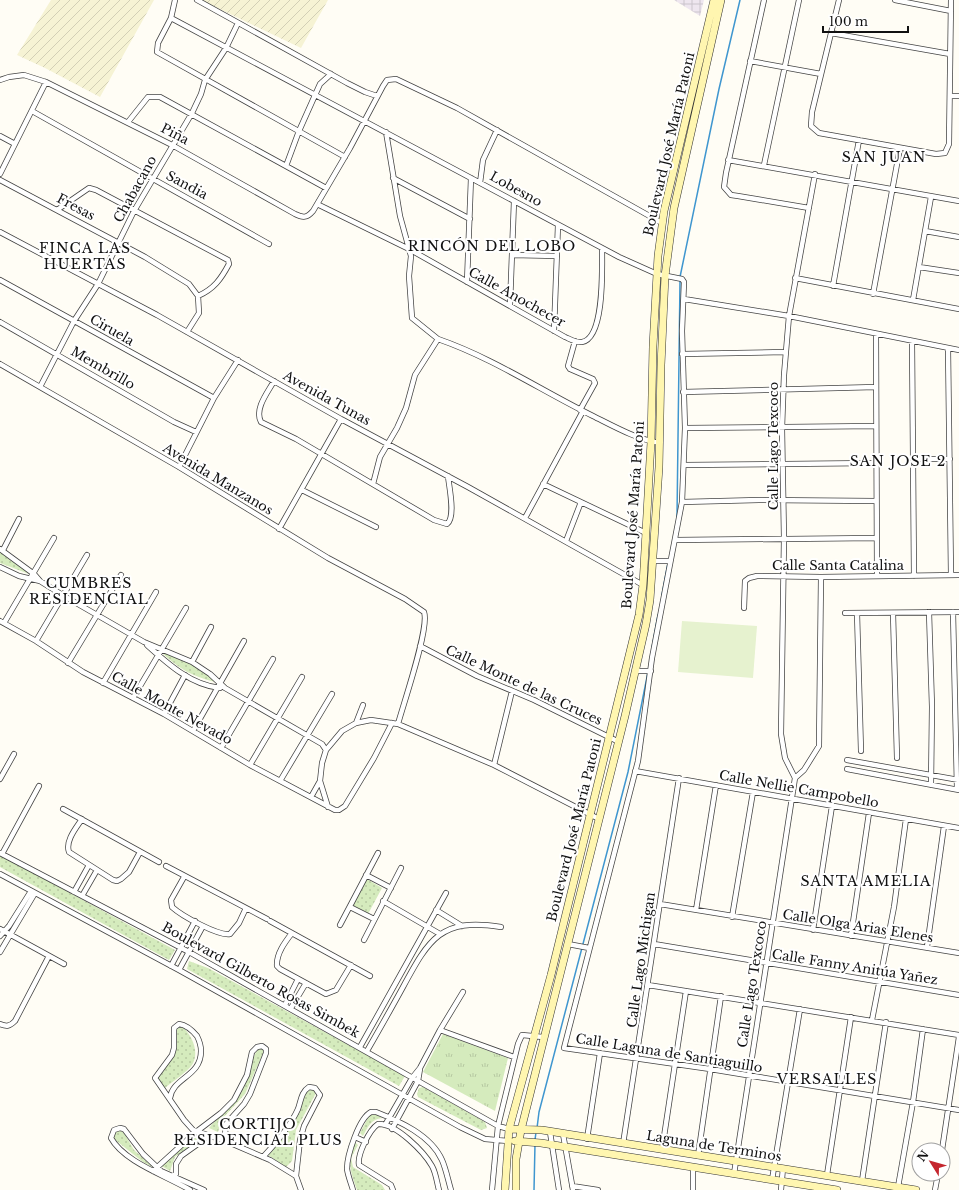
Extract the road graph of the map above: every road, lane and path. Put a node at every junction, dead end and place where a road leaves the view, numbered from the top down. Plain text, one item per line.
1 (175, 0) edge
2 (197, 0) edge
3 (714, 0) edge
4 (721, 0) edge
5 (764, 0) edge
6 (799, 0) edge
7 (839, 0) edge
8 (895, 0) edge
9 (951, 0) edge
10 (951, 11) junction
11 (171, 18) junction
12 (238, 23) junction
13 (831, 33) junction
14 (226, 48) junction
15 (950, 54) junction
16 (750, 61) junction
17 (785, 66) junction
18 (331, 74) junction
19 (821, 74) junction
20 (0, 80) edge
21 (205, 80) junction
22 (46, 82) junction
23 (314, 96) junction
24 (377, 96) junction
25 (950, 96) junction
26 (959, 96) edge
27 (32, 110) junction
28 (192, 113) junction
29 (128, 122) junction
30 (365, 122) junction
31 (497, 130) junction
32 (298, 131) junction
33 (386, 132) junction
34 (0, 136) edge
35 (859, 140) junction
36 (15, 144) junction
37 (172, 145) junction
38 (900, 148) junction
39 (345, 157) junction
40 (728, 160) junction
41 (764, 165) junction
42 (286, 166) junction
43 (0, 174) edge
44 (815, 174) junction
45 (394, 178) junction
46 (471, 178) junction
47 (153, 179) junction
48 (0, 180) edge
49 (480, 182) junction
50 (852, 182) junction
51 (326, 188) junction
52 (892, 189) junction
53 (931, 197) junction
54 (514, 201) junction
55 (959, 201) edge
56 (317, 204) junction
57 (809, 208) junction
58 (57, 210) junction
59 (134, 211) junction
60 (470, 219) junction
61 (662, 223) junction
62 (558, 225) junction
63 (926, 231) junction
64 (0, 232) edge
65 (959, 237) edge
66 (118, 242) junction
67 (269, 244) dead end
68 (602, 248) junction
69 (409, 249) junction
70 (512, 255) junction
71 (557, 256) junction
72 (919, 267) junction
73 (959, 273) edge
74 (657, 274) junction
75 (665, 276) junction
76 (795, 278) junction
77 (0, 280) edge
78 (467, 282) junction
79 (98, 284) junction
80 (833, 286) junction
81 (873, 294) junction
82 (198, 296) junction
83 (684, 299) junction
84 (913, 300) junction
85 (510, 305) junction
86 (959, 309) edge
87 (789, 316) junction
88 (74, 321) junction
89 (0, 322) edge
90 (554, 331) junction
91 (187, 332) junction
92 (876, 334) junction
93 (438, 339) junction
94 (576, 341) junction
95 (912, 341) junction
96 (948, 348) junction
97 (959, 350) edge
98 (785, 352) junction
99 (57, 354) junction
100 (682, 354) junction
101 (238, 360) junction
102 (0, 364) edge
103 (274, 381) junction
104 (40, 387) junction
105 (876, 387) junction
106 (783, 389) junction
107 (683, 392) junction
108 (214, 398) junction
109 (581, 410) junction
110 (341, 419) junction
111 (876, 426) junction
112 (685, 428) junction
113 (782, 428) junction
114 (196, 432) junction
115 (651, 442) junction
116 (660, 443) junction
117 (387, 444) junction
118 (322, 455) junction
119 (914, 459) junction
120 (950, 460) junction
121 (876, 463) junction
122 (684, 464) junction
123 (782, 464) junction
124 (179, 467) junction
125 (448, 476) junction
126 (649, 476) junction
127 (658, 477) junction
128 (373, 484) junction
129 (543, 484) junction
130 (302, 490) junction
131 (783, 500) junction
132 (876, 501) junction
133 (580, 502) junction
134 (682, 502) junction
135 (525, 518) junction
136 (19, 519) dead end
137 (376, 527) dead end
138 (279, 529) junction
139 (646, 533) junction
140 (54, 538) dead end
141 (784, 538) junction
142 (876, 538) junction
143 (675, 540) junction
144 (566, 541) junction
145 (1, 550) edge
146 (87, 555) dead end
147 (652, 561) junction
148 (670, 561) junction
149 (0, 567) edge
150 (34, 574) junction
151 (121, 575) dead end
152 (950, 575) junction
153 (959, 575) edge
154 (877, 576) junction
155 (914, 576) junction
156 (784, 577) junction
157 (821, 577) junction
158 (30, 580) junction
159 (40, 581) junction
160 (643, 585) junction
161 (156, 592) dead end
162 (64, 596) junction
163 (186, 608) dead end
164 (744, 608) dead end
165 (929, 612) junction
166 (953, 612) junction
167 (959, 612) edge
168 (845, 613) dead end
169 (857, 613) junction
170 (893, 613) junction
171 (96, 614) junction
172 (2, 622) edge
173 (211, 627) dead end
174 (131, 634) junction
175 (36, 641) junction
176 (244, 641) dead end
177 (144, 642) junction
178 (420, 646) junction
179 (161, 648) junction
180 (158, 654) junction
181 (273, 659) dead end
182 (68, 662) junction
183 (192, 662) junction
184 (640, 670) junction
185 (651, 670) junction
186 (185, 675) junction
187 (302, 677) dead end
188 (103, 683) junction
189 (219, 686) junction
190 (512, 691) junction
191 (332, 694) dead end
192 (133, 698) junction
193 (248, 702) junction
194 (362, 705) dead end
195 (164, 714) junction
196 (277, 718) junction
197 (356, 723) junction
198 (392, 723) junction
199 (398, 724) junction
200 (193, 731) junction
201 (307, 735) junction
202 (609, 737) junction
203 (619, 742) junction
204 (322, 744) junction
205 (330, 744) junction
206 (221, 748) junction
207 (326, 750) junction
208 (861, 751) dead end
209 (14, 754) dead end
210 (897, 758) dead end
211 (847, 760) dead end
212 (250, 765) junction
213 (494, 765) junction
214 (847, 769) dead end
215 (635, 771) junction
216 (932, 775) junction
217 (679, 778) junction
218 (795, 778) junction
219 (0, 779) edge
220 (958, 780) edge
221 (280, 781) junction
222 (320, 781) junction
223 (931, 784) junction
224 (716, 785) junction
225 (39, 786) dead end
226 (958, 789) edge
227 (753, 792) junction
228 (311, 797) junction
229 (792, 799) junction
230 (832, 806) junction
231 (328, 807) junction
232 (63, 809) dead end
233 (870, 813) junction
234 (590, 815) junction
235 (82, 819) junction
236 (599, 819) junction
237 (906, 819) junction
238 (944, 826) junction
239 (959, 828) edge
240 (140, 852) junction
241 (1, 853) edge
242 (378, 853) dead end
243 (159, 862) dead end
244 (89, 865) junction
245 (166, 866) dead end
246 (401, 868) dead end
247 (97, 870) junction
248 (0, 874) edge
249 (366, 875) junction
250 (184, 877) junction
251 (391, 888) junction
252 (33, 892) junction
253 (74, 892) junction
254 (446, 893) dead end
255 (82, 896) junction
256 (384, 901) junction
257 (660, 904) junction
258 (350, 907) junction
259 (246, 908) junction
260 (436, 910) junction
261 (696, 910) junction
262 (732, 917) junction
263 (374, 919) junction
264 (195, 921) junction
265 (340, 924) dead end
266 (772, 924) junction
267 (203, 926) junction
268 (427, 926) junction
269 (462, 926) junction
270 (501, 927) dead end
271 (2, 930) edge
272 (813, 930) junction
273 (292, 933) junction
274 (440, 934) junction
275 (10, 935) junction
276 (0, 936) edge
277 (851, 936) junction
278 (364, 940) dead end
279 (888, 941) junction
280 (568, 944) junction
281 (654, 944) junction
282 (585, 947) junction
283 (927, 947) junction
284 (181, 948) junction
285 (0, 952) edge
286 (188, 952) junction
287 (959, 953) edge
288 (49, 956) junction
289 (64, 964) dead end
290 (766, 964) junction
291 (351, 965) junction
292 (171, 966) junction
293 (179, 970) junction
294 (370, 976) dead end
295 (298, 979) junction
296 (397, 981) junction
297 (881, 981) junction
298 (306, 983) junction
299 (404, 985) junction
300 (648, 985) junction
301 (686, 991) junction
302 (463, 992) dead end
303 (959, 995) edge
304 (721, 996) junction
305 (760, 1003) junction
306 (285, 1005) junction
307 (291, 1008) junction
308 (800, 1009) junction
309 (852, 1017) junction
310 (377, 1019) junction
311 (872, 1020) junction
312 (886, 1022) junction
313 (384, 1023) junction
314 (0, 1024) edge
315 (922, 1029) junction
316 (440, 1030) junction
317 (534, 1036) junction
318 (959, 1036) edge
319 (543, 1037) junction
320 (360, 1047) junction
321 (367, 1051) junction
322 (600, 1053) junction
323 (514, 1057) junction
324 (637, 1059) junction
325 (675, 1064) junction
326 (420, 1068) junction
327 (710, 1069) junction
328 (749, 1076) junction
329 (412, 1078) junction
330 (418, 1081) junction
331 (788, 1083) junction
332 (840, 1092) junction
333 (402, 1096) junction
334 (875, 1097) junction
335 (170, 1098) junction
336 (409, 1099) junction
337 (913, 1102) junction
338 (948, 1109) junction
339 (959, 1110) edge
340 (390, 1117) junction
341 (397, 1121) junction
342 (385, 1125) junction
343 (498, 1126) junction
344 (392, 1129) junction
345 (509, 1129) junction
346 (521, 1130) junction
347 (546, 1131) junction
348 (196, 1132) junction
349 (562, 1134) junction
350 (209, 1136) junction
351 (355, 1137) junction
352 (587, 1139) junction
353 (496, 1141) junction
354 (508, 1141) junction
355 (228, 1142) junction
356 (366, 1142) junction
357 (519, 1142) junction
358 (943, 1142) edge
359 (624, 1144) junction
360 (552, 1145) junction
361 (564, 1147) junction
362 (662, 1150) junction
363 (698, 1156) junction
364 (263, 1157) junction
365 (736, 1161) junction
366 (693, 1167) junction
367 (774, 1167) junction
368 (783, 1168) junction
369 (155, 1169) junction
370 (734, 1174) junction
371 (827, 1175) junction
372 (296, 1176) junction
373 (169, 1178) junction
374 (772, 1180) junction
375 (781, 1181) junction
376 (862, 1181) junction
377 (898, 1187) junction
378 (572, 1188) edge
379 (393, 1189) edge
380 (190, 1190) edge
381 (204, 1190) edge
382 (301, 1190) edge
383 (353, 1190) edge
384 (440, 1190) edge
385 (451, 1190) edge
386 (492, 1190) edge
387 (505, 1190) edge
388 (516, 1190) edge
389 (559, 1190) edge
390 (598, 1190) edge
391 (693, 1190) edge
392 (781, 1190) edge
393 (837, 1190) edge
394 (916, 1190) edge

1 - 11 street
2 - 12 street
3 - 61 main road, Boulevard José María Patoni
4 - 75 main road, Boulevard José María Patoni
5 - 16 street
6 - 17 street
7 - 13 street
8 - 10 street
9 - 10 street
10 - 15 street
11 - 14 street, Lobesno
11 - 21 street
12 - 14 street, Chabacano
12 - 18 street
13 - 15 street
13 - 19 street
14 - 21 street, Chabacano
14 - 23 street, Lobesno
15 - 25 street
16 - 17 street
16 - 40 street
17 - 19 street
17 - 41 street
18 - 23 street
18 - 24 street
19 - 35 street
20 - 22 street, Piña
21 - 28 street, Chabacano
21 - 32 street
22 - 27 street
22 - 29 street, Piña
23 - 30 street, Lobesno
23 - 32 street
24 - 30 street
24 - 31 street
25 - 26 street
25 - 38 street
27 - 36 street
27 - 47 street, Sandia
28 - 29 street
28 - 37 street, Chabacano
28 - 42 street
29 - 37 street, Piña
30 - 33 street, Lobesno
30 - 39 street
31 - 49 street
31 - 61 street
32 - 39 street
32 - 42 street
33 - 45 street
33 - 46 street, Lobesno
34 - 36 street
35 - 38 street
35 - 50 street
36 - 43 street
37 - 47 street, Chabacano
37 - 56 street, Piña
38 - 52 street
39 - 51 street
40 - 41 street
40 - 57 street
41 - 44 street
42 - 51 street
44 - 50 street
44 - 57 street, Calle Lago Texcoco
45 - 60 street
45 - 69 street
46 - 49 street, Lobesno
46 - 60 street
47 - 59 street, Chabacano
47 - 67 street, Sandia
48 - 58 street, Fresas
49 - 54 street, Lobesno
50 - 52 street
50 - 80 street
51 - 56 street
52 - 53 street
52 - 81 street
53 - 55 street
53 - 63 street
54 - 62 street, Lobesno
54 - 70 street
56 - 69 street, Calle Anochecer
57 - 76 street, Calle Lago Texcoco
58 - 59 street
58 - 66 street, Fresas
59 - 66 street, Chabacano
59 - 82 street
60 - 78 street
61 - 74 main road, Boulevard José María Patoni
62 - 68 street, Lobesno
62 - 71 street
63 - 65 street
63 - 72 street
64 - 79 street, Avenida Tunas
66 - 79 street, Chabacano
66 - 82 street, Fresas
68 - 74 street, Lobesno
68 - 94 street, Calle Anochecer
69 - 78 street, Calle Anochecer
69 - 93 street
70 - 71 street
70 - 85 street
71 - 90 street
72 - 73 street
72 - 84 street
74 - 75 street, Lobesno
74 - 115 main road, Boulevard José María Patoni
75 - 83 street, Lobesno
75 - 116 main road, Boulevard José María Patoni
76 - 80 street
76 - 87 street, Calle Lago Texcoco
77 - 88 street, Ciruela
78 - 85 street, Calle Anochecer
79 - 88 street, Chabacano
79 - 91 street, Avenida Tunas
80 - 81 street
81 - 84 street
82 - 91 street
83 - 87 street
83 - 100 street
84 - 86 street
85 - 90 street, Calle Anochecer
87 - 92 street
87 - 98 street, Calle Lago Texcoco
88 - 99 street, Chabacano
88 - 108 street, Ciruela
89 - 99 street, Membrillo
90 - 94 street, Calle Anochecer
91 - 101 street, Avenida Tunas
92 - 95 street
92 - 105 street
93 - 109 street
93 - 117 street
94 - 109 street
95 - 96 street
95 - 119 street
96 - 97 street
96 - 120 street
98 - 100 street
98 - 106 street, Calle Lago Texcoco
99 - 104 street, Chabacano
99 - 114 street, Membrillo
100 - 107 street
101 - 103 street, Avenida Tunas
101 - 108 street
102 - 104 street, Avenida Manzanos
103 - 110 street, Avenida Tunas
103 - 118 street
104 - 124 street, Avenida Manzanos
105 - 106 street
105 - 111 street
106 - 107 street
106 - 113 street, Calle Lago Texcoco
107 - 112 street
108 - 114 street
109 - 115 street
109 - 129 street
110 - 117 street, Avenida Tunas
110 - 118 street
111 - 113 street
111 - 121 street
112 - 113 street
112 - 122 street
113 - 123 street, Calle Lago Texcoco
114 - 124 street
115 - 116 street
115 - 126 main road, Boulevard José María Patoni
116 - 127 main road, Boulevard José María Patoni
117 - 125 street, Avenida Tunas
117 - 128 street
118 - 128 street
118 - 130 street
119 - 120 street
119 - 155 street
120 - 152 street
121 - 123 street
121 - 132 street
122 - 123 street
122 - 134 street
123 - 131 street, Calle Lago Texcoco
124 - 138 street, Avenida Manzanos
125 - 128 street
125 - 135 street, Avenida Tunas
126 - 127 main road
126 - 139 main road, Boulevard José María Patoni
127 - 147 main road, Boulevard José María Patoni
129 - 133 street
129 - 135 street
130 - 137 street
130 - 138 street
131 - 132 street
131 - 134 street
131 - 141 street, Calle Lago Texcoco
132 - 142 street
133 - 139 street
133 - 144 street
134 - 143 street
135 - 144 street, Avenida Tunas
136 - 145 street
138 - 178 street, Avenida Manzanos
139 - 160 main road, Boulevard José María Patoni
140 - 150 street
141 - 142 street
141 - 143 street
141 - 156 street, Calle Lago Texcoco
142 - 154 street
143 - 148 street
144 - 160 street, Avenida Tunas
145 - 150 street
146 - 162 street
147 - 148 street
147 - 184 main road, Boulevard José María Patoni
148 - 185 street
149 - 158 street
150 - 158 street
150 - 159 street
151 - 171 street
152 - 153 street, Calle Santa Catalina
152 - 155 street, Calle Santa Catalina
154 - 155 street, Calle Santa Catalina
154 - 157 street, Calle Santa Catalina
156 - 157 street, Calle Santa Catalina
156 - 164 street, Calle Santa Catalina
156 - 218 street, Calle Lago Texcoco
157 - 218 street
158 - 159 street
158 - 172 street
159 - 162 street
160 - 202 main road, Boulevard José María Patoni
161 - 174 street
162 - 171 street
162 - 175 street
163 - 179 street
165 - 166 street
165 - 170 street
165 - 216 street
166 - 167 street
166 - 220 street
168 - 169 street
169 - 170 street
169 - 208 street
170 - 210 street
171 - 174 street
171 - 182 street
172 - 175 street, Calle Monte Nevado
173 - 183 street
174 - 177 street
174 - 188 street
175 - 182 street, Calle Monte Nevado
176 - 189 street
177 - 179 street
177 - 180 street
178 - 190 street, Calle Monte de las Cruces
178 - 199 street
179 - 180 street
179 - 183 street
180 - 186 street
180 - 192 street
181 - 193 street
182 - 188 street, Calle Monte Nevado
183 - 189 street
184 - 185 street
184 - 203 main road, Boulevard José María Patoni
185 - 215 street
186 - 189 street
186 - 195 street
187 - 196 street
188 - 192 street, Calle Monte Nevado
189 - 193 street
189 - 200 street
190 - 202 street, Calle Monte de las Cruces
190 - 213 street
191 - 201 street
192 - 195 street, Calle Monte Nevado
193 - 196 street
193 - 206 street
194 - 197 street
195 - 200 street, Calle Monte Nevado
196 - 201 street
196 - 212 street
197 - 198 street
197 - 205 street
198 - 199 street
198 - 231 street, Calle Monte Nevado
199 - 213 street
200 - 206 street, Calle Monte Nevado
201 - 204 street
201 - 221 street
202 - 203 street, Calle Monte de las Cruces
202 - 234 main road, Boulevard José María Patoni
203 - 236 main road, Boulevard José María Patoni
204 - 205 street
204 - 207 street
205 - 207 street
206 - 212 street, Calle Monte Nevado
207 - 222 street
209 - 219 street
211 - 216 street
212 - 221 street, Calle Monte Nevado
213 - 234 street
214 - 223 street
215 - 217 street, Calle Nellie Campobello
215 - 282 street
216 - 220 street
216 - 223 street
217 - 224 street, Calle Nellie Campobello
217 - 257 street, Calle Lago Michigan
218 - 229 street, Calle Lago Texcoco
220 - 226 street
221 - 228 street, Calle Monte Nevado
222 - 228 street
222 - 231 street
223 - 226 street
224 - 227 street, Calle Nellie Campobello
224 - 261 street
225 - 241 street
227 - 229 street, Calle Nellie Campobello
227 - 262 street
228 - 231 street, Calle Monte Nevado
229 - 230 street, Calle Nellie Campobello
229 - 266 street, Calle Lago Texcoco
230 - 233 street, Calle Nellie Campobello
230 - 272 street
232 - 235 street
233 - 237 street, Calle Nellie Campobello
233 - 277 street
234 - 236 street
234 - 317 main road, Boulevard José María Patoni
235 - 240 street
235 - 244 street
236 - 280 main road, Boulevard José María Patoni
237 - 238 street, Calle Nellie Campobello
237 - 279 street
238 - 239 street, Calle Nellie Campobello
238 - 283 street
240 - 243 street
240 - 247 street
241 - 253 street, Boulevard Gilberto Rosas Simbek
242 - 249 street
244 - 247 street
244 - 253 street
245 - 250 street
246 - 251 street
247 - 255 street
248 - 252 street
249 - 251 street
249 - 258 street
250 - 259 street
250 - 264 street
251 - 256 street
252 - 271 street
252 - 275 street
252 - 292 street
253 - 255 street, Boulevard Gilberto Rosas Simbek
254 - 260 street
255 - 284 street, Boulevard Gilberto Rosas Simbek
256 - 263 street
256 - 268 street
257 - 261 street, Calle Olga Arias Elenes
257 - 281 street, Calle Lago Michigan
258 - 263 street
258 - 265 street
259 - 267 street
259 - 273 street
260 - 268 street
260 - 269 street
261 - 262 street, Calle Olga Arias Elenes
262 - 266 street, Calle Olga Arias Elenes
263 - 278 street
264 - 267 street
264 - 284 street
266 - 272 street, Calle Olga Arias Elenes
266 - 290 street, Calle Lago Texcoco
267 - 286 street
268 - 274 street
268 - 296 street
269 - 270 street
269 - 274 street
271 - 275 street
271 - 276 street
272 - 277 street, Calle Olga Arias Elenes
273 - 291 street
273 - 295 street
274 - 299 street
275 - 285 street
275 - 288 street
277 - 279 street, Calle Olga Arias Elenes
279 - 283 street, Calle Olga Arias Elenes
279 - 297 street
280 - 282 street
280 - 319 main road, Boulevard José María Patoni
281 - 290 street, Calle Fanny Anitúa Yañez
281 - 300 street, Calle Lago Michigan
282 - 322 street, Calle Laguna de Santiaguillo
283 - 287 street, Calle Olga Arias Elenes
284 - 286 street, Boulevard Gilberto Rosas Simbek
284 - 292 street
286 - 293 street
286 - 306 street, Boulevard Gilberto Rosas Simbek
288 - 289 street
288 - 314 street
290 - 297 street, Calle Fanny Anitúa Yañez
290 - 305 street, Calle Lago Texcoco
291 - 294 street
291 - 298 street
292 - 293 street
293 - 333 street
295 - 298 street
295 - 306 street
296 - 299 street
296 - 310 street
297 - 303 street, Calle Fanny Anitúa Yañez
297 - 311 street
298 - 307 street
299 - 313 street
300 - 301 street
300 - 324 street, Calle Lago Michigan
301 - 304 street
301 - 325 street
302 - 316 street
304 - 305 street
304 - 327 street
305 - 308 street
305 - 328 street, Calle Lago Texcoco
306 - 307 street, Boulevard Gilberto Rosas Simbek
307 - 320 street, Boulevard Gilberto Rosas Simbek
308 - 309 street
308 - 331 street
309 - 311 street
309 - 332 street
310 - 313 street
310 - 320 street
311 - 312 street
312 - 315 street
312 - 334 street
313 - 321 street
315 - 318 street
315 - 337 street
316 - 323 street
316 - 326 street
317 - 319 street
317 - 323 street
317 - 345 main road, Boulevard José María Patoni
318 - 338 street
319 - 346 main road, Boulevard José María Patoni
320 - 321 street, Boulevard Gilberto Rosas Simbek
321 - 329 street, Boulevard Gilberto Rosas Simbek
322 - 324 street, Calle Laguna de Santiaguillo
322 - 352 street
323 - 343 street
324 - 325 street, Calle Laguna de Santiaguillo
324 - 359 street, Calle Lago Michigan
325 - 327 street, Calle Laguna de Santiaguillo
325 - 362 street
326 - 329 street
326 - 330 street
327 - 328 street, Calle Laguna de Santiaguillo
327 - 363 street
328 - 331 street, Calle Laguna de Santiaguillo
328 - 365 street, Calle Lago Texcoco
329 - 330 street, Boulevard Gilberto Rosas Simbek
329 - 333 street
330 - 336 street
330 - 343 street, Boulevard Gilberto Rosas Simbek
331 - 332 street, Calle Laguna de Santiaguillo
331 - 367 street
332 - 334 street, Calle Laguna de Santiaguillo
332 - 371 street
333 - 336 street
333 - 340 street
334 - 337 street, Calle Laguna de Santiaguillo
334 - 376 street
335 - 335 street
335 - 348 street
336 - 341 street
336 - 353 street
337 - 338 street, Calle Laguna de Santiaguillo
337 - 377 street
338 - 339 street, Calle Laguna de Santiaguillo
338 - 358 street
340 - 341 street
340 - 342 street
340 - 351 street
341 - 344 street
341 - 385 street
342 - 344 street
342 - 356 street
343 - 345 street, Boulevard Gilberto Rosas Simbek
343 - 353 street
344 - 384 street
345 - 346 main road, Laguna de Terminos
345 - 354 main road, Boulevard José María Patoni
346 - 347 main road, Laguna de Terminos
346 - 357 main road, Boulevard José María Patoni
347 - 349 main road, Laguna de Terminos
347 - 360 street
348 - 350 street
348 - 355 street
348 - 369 street
349 - 352 main road, Laguna de Terminos
349 - 361 street
350 - 355 street
350 - 373 street
351 - 356 street
351 - 383 street
352 - 359 main road, Laguna de Terminos
353 - 354 street
353 - 386 street
354 - 357 main road
354 - 387 main road, Boulevard José María Patoni
355 - 364 street
356 - 379 street
357 - 360 main road
357 - 388 main road, Boulevard José María Patoni
359 - 362 main road, Laguna de Terminos
360 - 361 main road
360 - 389 street
361 - 366 main road
361 - 378 street
362 - 363 main road, Laguna de Terminos
363 - 365 main road, Laguna de Terminos
364 - 372 street
364 - 372 street
365 - 367 main road, Laguna de Terminos
365 - 370 street, Calle Lago Texcoco
366 - 370 main road
366 - 391 street
367 - 368 main road, Laguna de Terminos
367 - 374 street
368 - 371 main road, Laguna de Terminos
368 - 375 street
369 - 369 street
369 - 373 street
370 - 374 main road
371 - 376 main road, Laguna de Terminos
372 - 382 street
373 - 380 street
373 - 381 street
374 - 375 main road
375 - 392 street
375 - 393 main road
376 - 377 main road, Laguna de Terminos
377 - 394 main road, Laguna de Terminos
378 - 390 street

